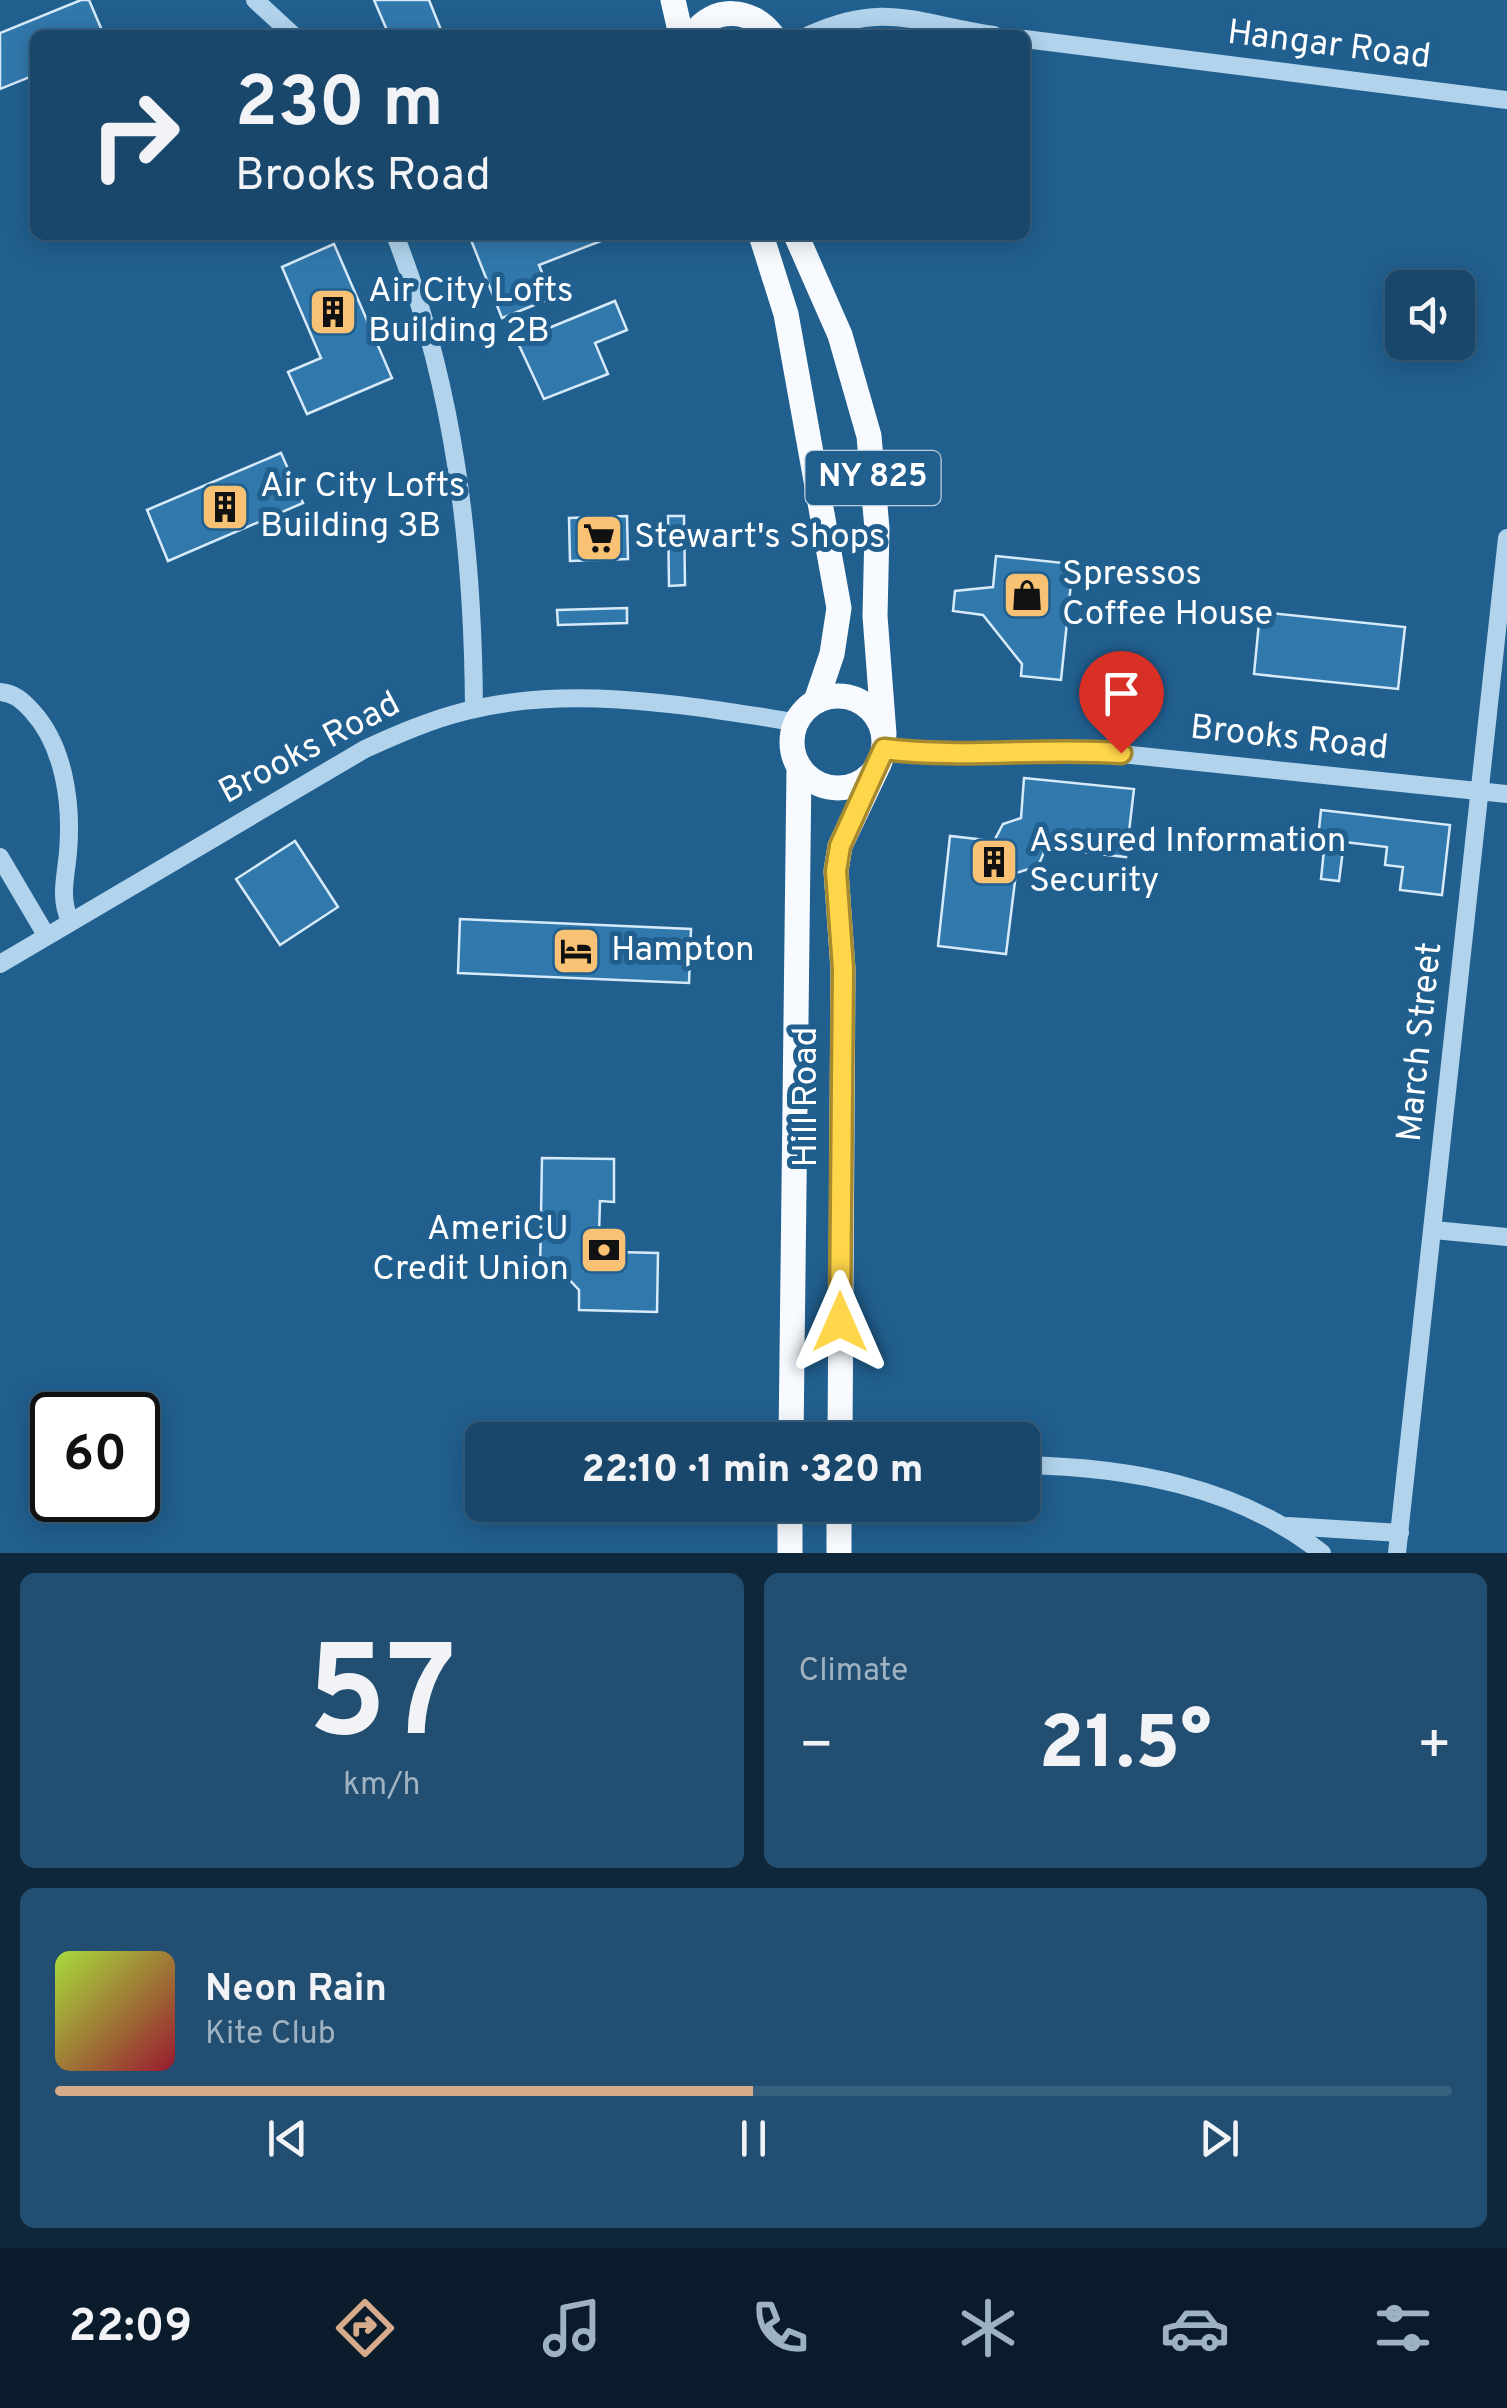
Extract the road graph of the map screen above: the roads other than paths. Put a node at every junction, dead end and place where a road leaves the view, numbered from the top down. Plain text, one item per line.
1 (255, 0) edge
2 (673, 0) edge
3 (748, 0) edge
4 (288, 30) edge
5 (680, 30) edge
6 (698, 30) edge
7 (769, 30) edge
8 (819, 30) edge
9 (972, 30) edge
10 (1030, 40) edge
11 (1507, 100) edge
12 (398, 240) edge
13 (762, 240) edge
14 (798, 240) edge
15 (1507, 538) edge
16 (0, 692) edge
17 (816, 701) junction
18 (474, 709) junction
19 (796, 722) junction
20 (883, 749) junction
21 (799, 768) junction
22 (1480, 791) junction
23 (1507, 794) edge
24 (0, 857) edge
25 (70, 921) junction
26 (46, 935) junction
27 (0, 964) edge
28 (1434, 1230) junction
29 (1507, 1237) edge
30 (791, 1422) edge
31 (840, 1422) edge
32 (1040, 1468) edge
33 (790, 1522) edge
34 (839, 1522) edge
35 (1283, 1525) junction
36 (1400, 1533) junction
37 (790, 1553) edge
38 (839, 1553) edge
39 (1322, 1553) edge
40 (1397, 1553) edge

1 - 4 street
2 - 5 main road
3 - 7 main road
6 - 7 main road
8 - 9 street
10 - 11 street, Hangar Road
12 - 18 street
13 - 17 main road, NY 825
14 - 20 main road, NY 825
15 - 22 street, March Street
16 - 25 street
17 - 19 main road, NY 825
17 - 20 main road
18 - 19 street, Brooks Road
18 - 25 street, Brooks Road
19 - 21 main road
20 - 21 main road
20 - 22 street, Brooks Road
20 - 31 main road, Hill Road
21 - 30 main road, Hill Road
22 - 23 street, Brooks Road
22 - 28 street, March Street
24 - 26 street
25 - 26 street, Brooks Road
26 - 27 street, Brooks Road
28 - 29 street
28 - 36 street, March Street
32 - 35 street
33 - 37 main road
34 - 38 main road
35 - 36 street
35 - 39 street
36 - 40 street, March Street

